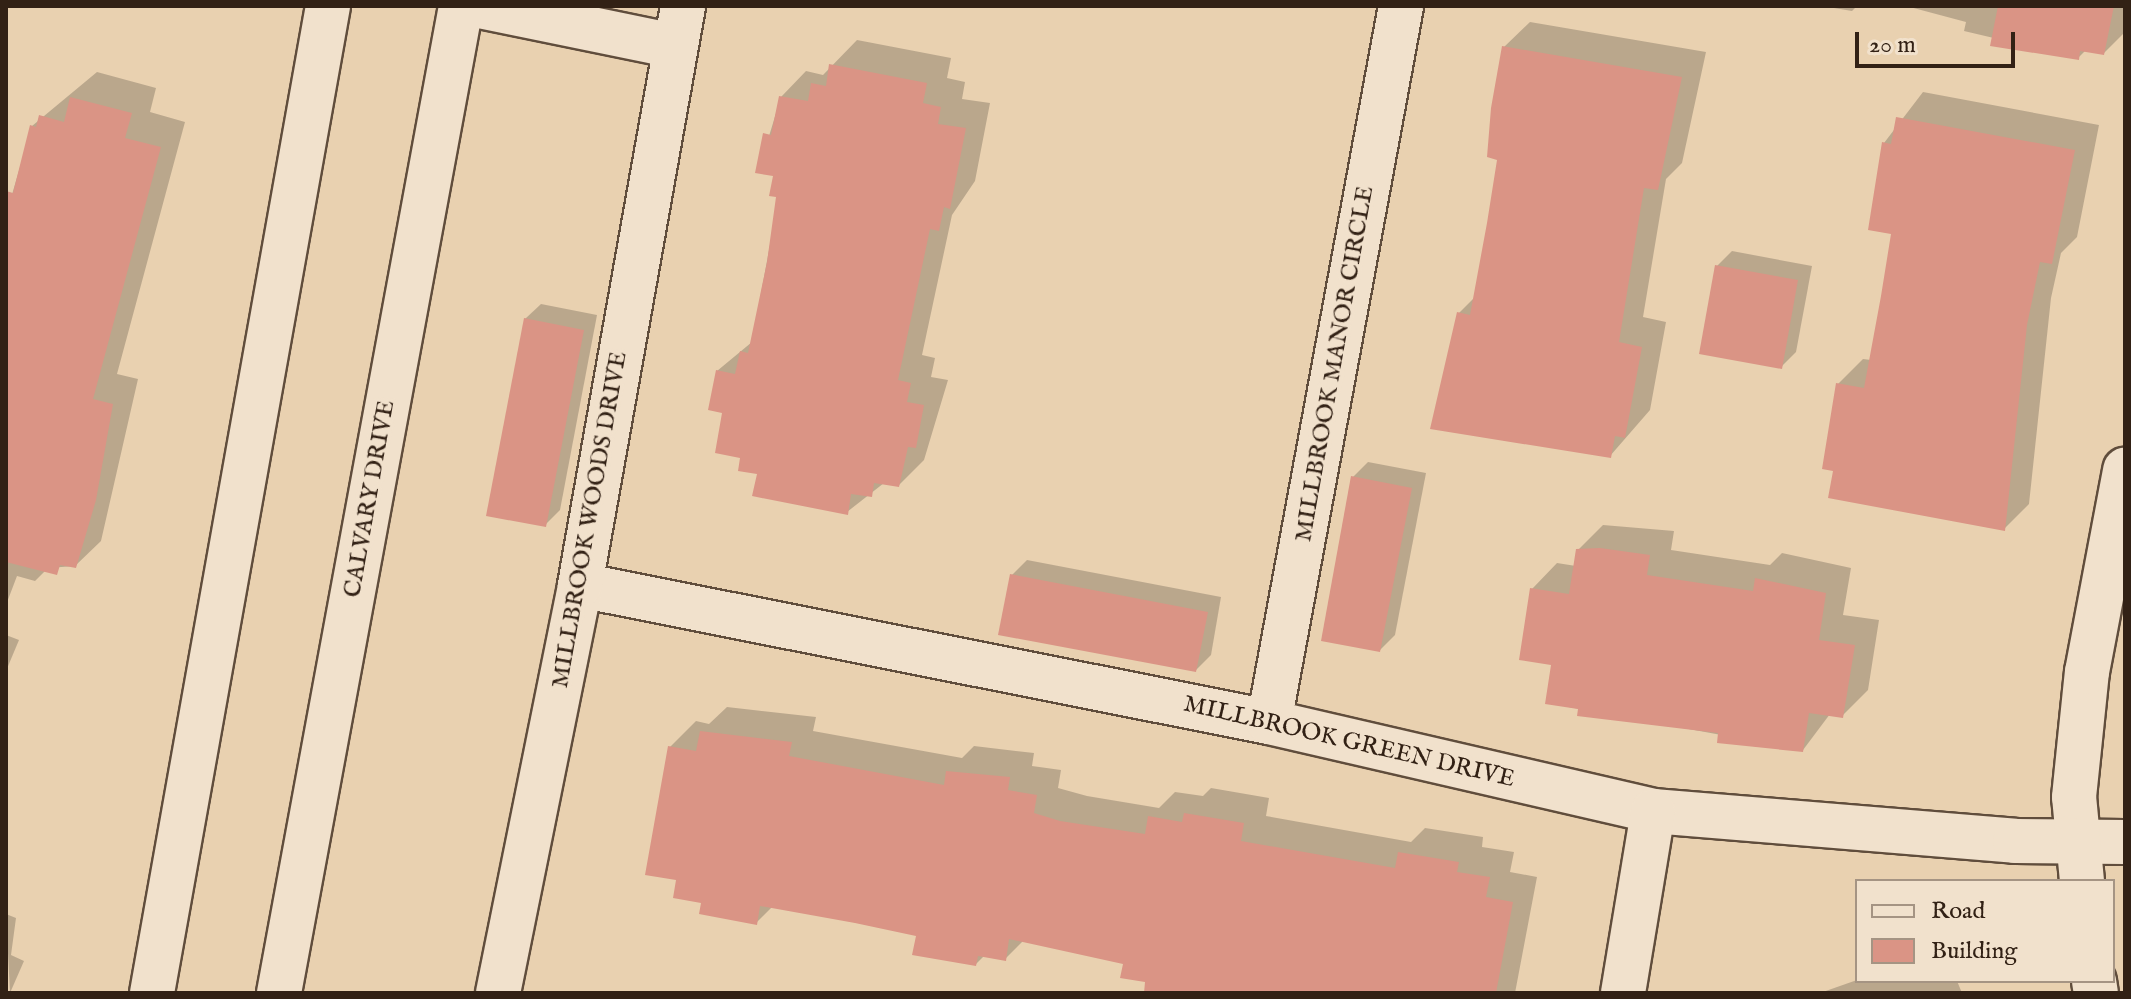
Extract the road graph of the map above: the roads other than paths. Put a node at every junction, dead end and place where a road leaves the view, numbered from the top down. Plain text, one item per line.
1 (328, 6) edge
2 (461, 6) edge
3 (480, 6) edge
4 (1401, 6) edge
5 (679, 26) edge
6 (2125, 470) edge
7 (580, 585) junction
8 (1269, 722) junction
9 (1653, 811) junction
10 (2125, 842) edge
11 (2079, 862) edge
12 (152, 993) edge
13 (279, 993) edge
14 (498, 993) edge
15 (1623, 993) edge

1 - 12 street
2 - 13 street, CALVARY DRIVE
3 - 5 street, MILLBROOK WOODS DRIVE
4 - 8 street, MILLBROOK MANOR CIRCLE
5 - 7 street, MILLBROOK WOODS DRIVE
6 - 11 street
7 - 8 street, MILLBROOK GREEN DRIVE
7 - 14 street, MILLBROOK WOODS DRIVE
8 - 9 street, MILLBROOK GREEN DRIVE
9 - 11 street, MILLBROOK GREEN DRIVE
9 - 15 street
10 - 11 street, MILLBROOK GREEN DRIVE

